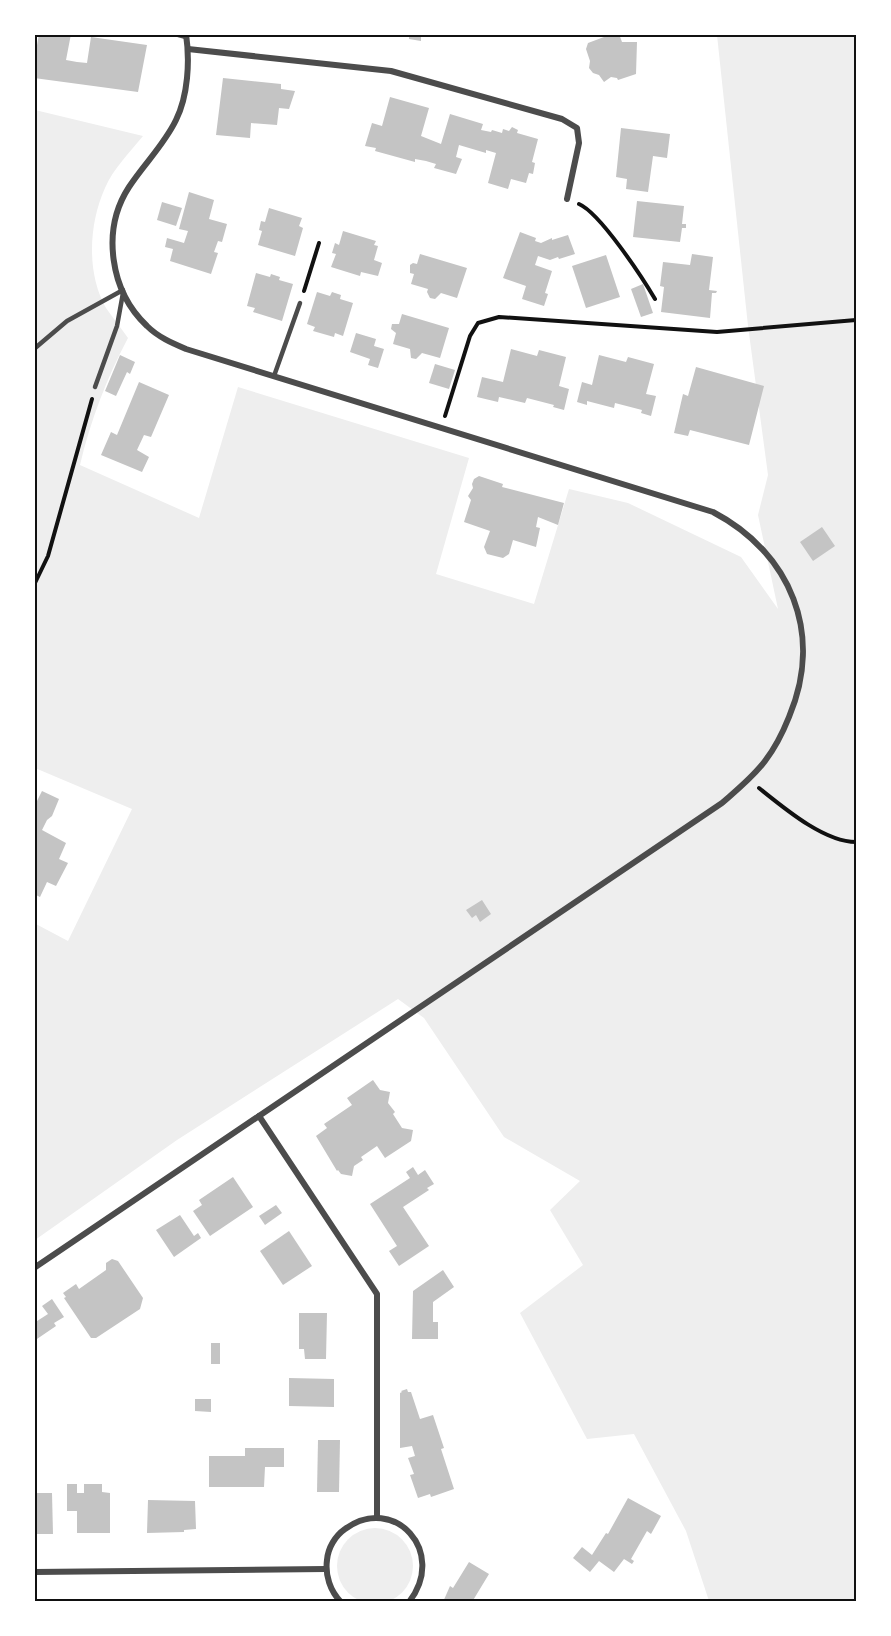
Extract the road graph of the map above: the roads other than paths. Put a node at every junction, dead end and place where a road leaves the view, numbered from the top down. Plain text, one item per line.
1 (175, 34) edge
2 (186, 36) edge
3 (188, 49) junction
4 (567, 199) road end
5 (123, 290) junction
6 (300, 303) road end
7 (34, 349) edge
8 (274, 376) junction
9 (95, 387) road end
10 (259, 1116) junction
11 (34, 1268) edge
12 (377, 1518) junction
13 (326, 1569) junction
14 (34, 1572) edge
15 (341, 1602) edge
16 (409, 1602) edge

1 - 2 lane
2 - 3 street
3 - 4 street
3 - 5 street
5 - 7 lane
5 - 8 street
5 - 9 lane
6 - 8 lane
8 - 10 street
10 - 11 street
10 - 12 street
12 - 13 street
12 - 16 street
13 - 14 street
13 - 15 street

